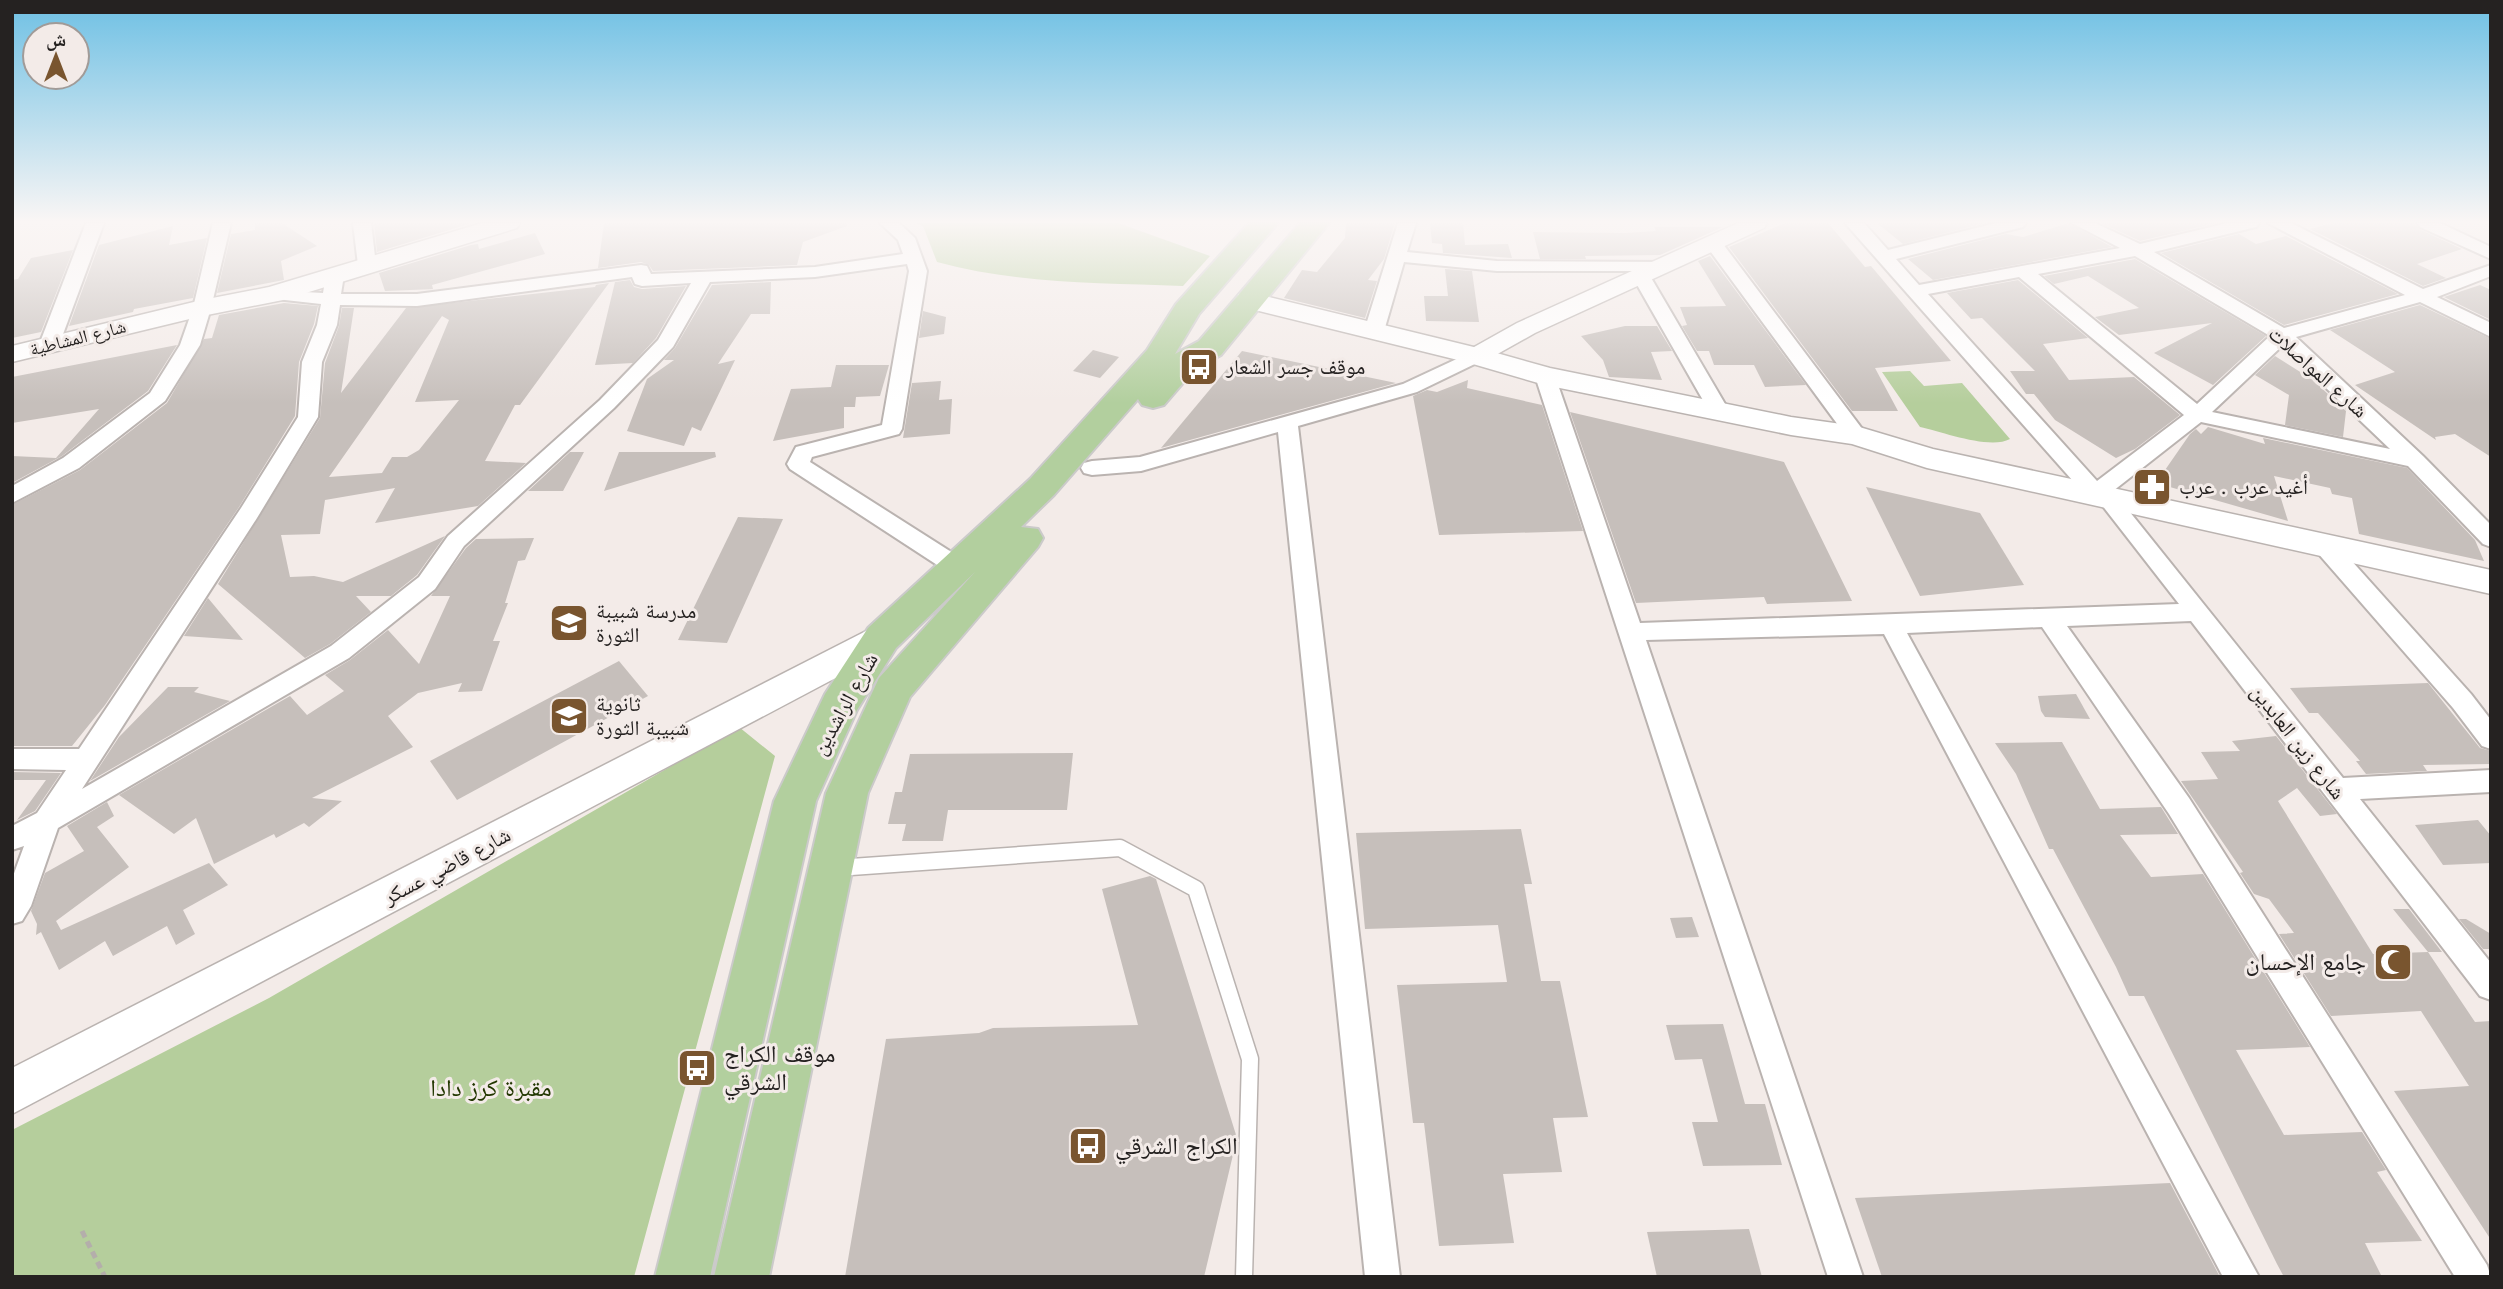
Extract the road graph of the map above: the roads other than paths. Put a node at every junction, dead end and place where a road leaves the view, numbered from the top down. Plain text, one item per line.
1 (72, 283) edge
2 (208, 283) edge
3 (339, 283) edge
4 (542, 283) edge
5 (700, 283) edge
6 (916, 283) edge
7 (1231, 283) edge
8 (1263, 283) edge
9 (1387, 283) edge
10 (1625, 283) edge
11 (1645, 283) edge
12 (1743, 283) edge
13 (1908, 283) edge
14 (1960, 283) edge
15 (2037, 283) edge
16 (2194, 283) edge
17 (2396, 283) edge
18 (2456, 283) edge
19 (333, 287) junction
20 (1915, 291) junction
21 (2422, 296) junction
22 (1248, 300) junction
23 (202, 308) junction
24 (1374, 331) junction
25 (2491, 331) edge
26 (2282, 335) junction
27 (49, 345) junction
28 (12, 354) edge
29 (1476, 356) junction
30 (1172, 358) junction
31 (1545, 376) junction
32 (1718, 409) junction
33 (2197, 415) junction
34 (1287, 423) junction
35 (1856, 435) junction
36 (2415, 461) junction
37 (1092, 468) junction
38 (2101, 494) junction
39 (12, 496) edge
40 (2491, 539) edge
41 (2323, 545) junction
42 (959, 568) junction
43 (2491, 582) edge
44 (2195, 612) junction
45 (2048, 618) junction
46 (1891, 625) junction
47 (1632, 632) junction
48 (882, 638) junction
49 (2491, 739) edge
50 (12, 759) edge
51 (86, 760) junction
52 (2491, 781) edge
53 (2335, 789) junction
54 (46, 822) junction
55 (12, 839) edge
56 (831, 869) junction
57 (12, 912) edge
58 (2491, 986) edge
59 (12, 1092) edge
60 (682, 1277) edge
61 (741, 1277) edge
62 (1244, 1277) edge
63 (1382, 1277) edge
64 (1846, 1277) edge
65 (2242, 1277) edge
66 (2475, 1277) edge

1 - 27 street
2 - 23 street
3 - 19 main road, شارع المشاطية
4 - 19 street
5 - 54 street
6 - 42 street
7 - 30 main road
8 - 22 main road, شارع الراشدين
9 - 24 street
10 - 29 street
11 - 32 street
12 - 35 street
13 - 20 street, شارع زين العابدين
14 - 20 street
15 - 33 street
16 - 26 street, شارع المواصلات
17 - 21 street
18 - 21 street
19 - 23 main road, شارع المشاطية
19 - 51 street
20 - 38 street, شارع زين العابدين
21 - 25 street
21 - 26 street
22 - 24 main road
22 - 30 main road, شارع الراشدين
23 - 27 main road, شارع المشاطية
23 - 39 street
24 - 29 main road
26 - 33 street
26 - 36 street, شارع المواصلات
27 - 28 main road, شارع المشاطية
29 - 31 main road
29 - 34 street
30 - 37 main road, شارع الراشدين
30 - 42 main road, شارع الراشدين
31 - 32 main road
31 - 47 street
32 - 35 main road
33 - 36 street
33 - 38 street
34 - 37 street
34 - 63 street
35 - 38 main road
36 - 40 street, شارع المواصلات
37 - 56 main road, شارع الراشدين
38 - 41 main road
38 - 44 street, شارع زين العابدين
41 - 43 main road
41 - 49 street
42 - 48 main road, شارع الراشدين
44 - 45 street
44 - 53 street, شارع زين العابدين
45 - 46 street
45 - 66 street
46 - 47 street
46 - 65 street
47 - 64 street
48 - 59 main road, شارع قاضي عسكر
48 - 60 main road, شارع الراشدين
50 - 51 street
51 - 54 street
52 - 53 street
53 - 58 street, شارع زين العابدين
54 - 55 street
54 - 57 street
56 - 61 main road, شارع الراشدين
56 - 62 lane

